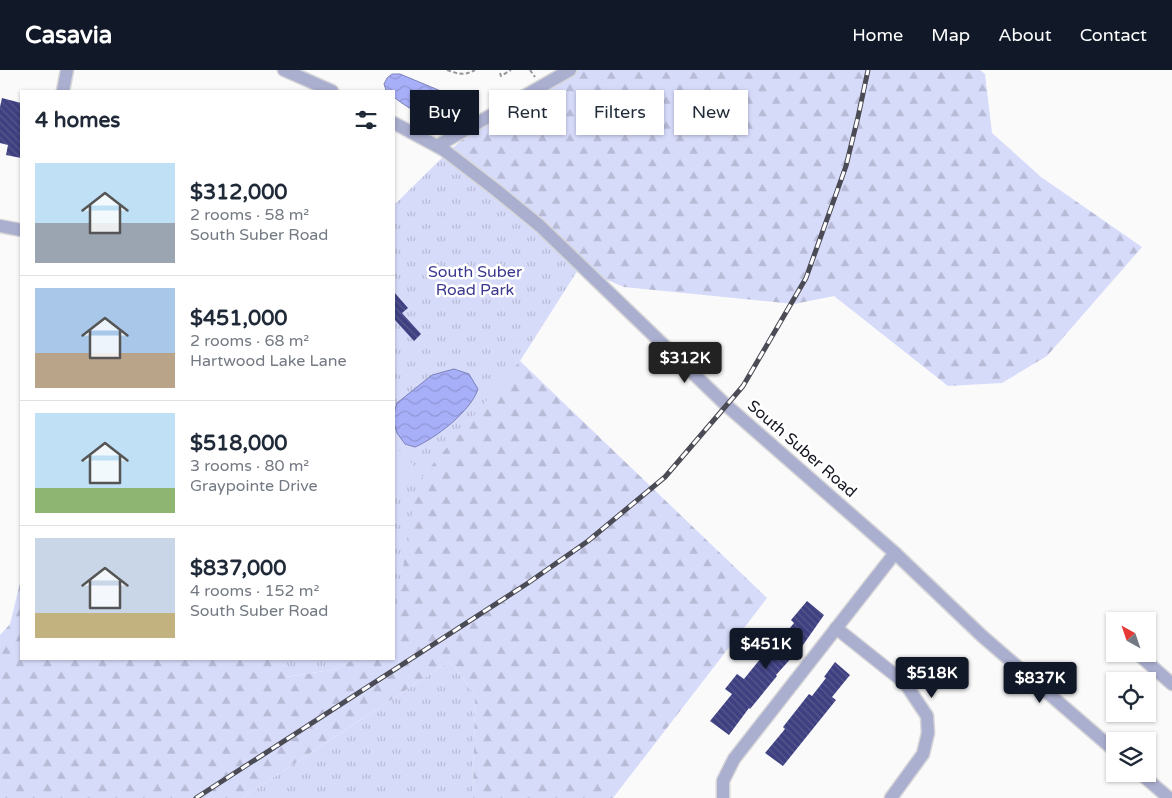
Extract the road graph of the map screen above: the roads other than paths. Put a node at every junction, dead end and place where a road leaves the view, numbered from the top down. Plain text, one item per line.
1 (67, 70) edge
2 (284, 70) edge
3 (570, 70) edge
4 (63, 90) edge
5 (330, 90) edge
6 (395, 124) edge
7 (437, 146) junction
8 (0, 226) edge
9 (20, 230) edge
10 (895, 553) junction
11 (836, 628) junction
12 (1147, 662) edge
13 (1172, 684) edge
14 (1106, 743) edge
15 (1150, 782) edge
16 (723, 798) edge
17 (891, 798) edge
18 (1169, 798) edge

1 - 4 street
2 - 5 street
3 - 7 street
6 - 7 street, South Suber Road
7 - 10 street, South Suber Road
8 - 9 street
10 - 11 street
10 - 14 street, South Suber Road
11 - 16 street
11 - 17 street
12 - 13 street
15 - 18 street

